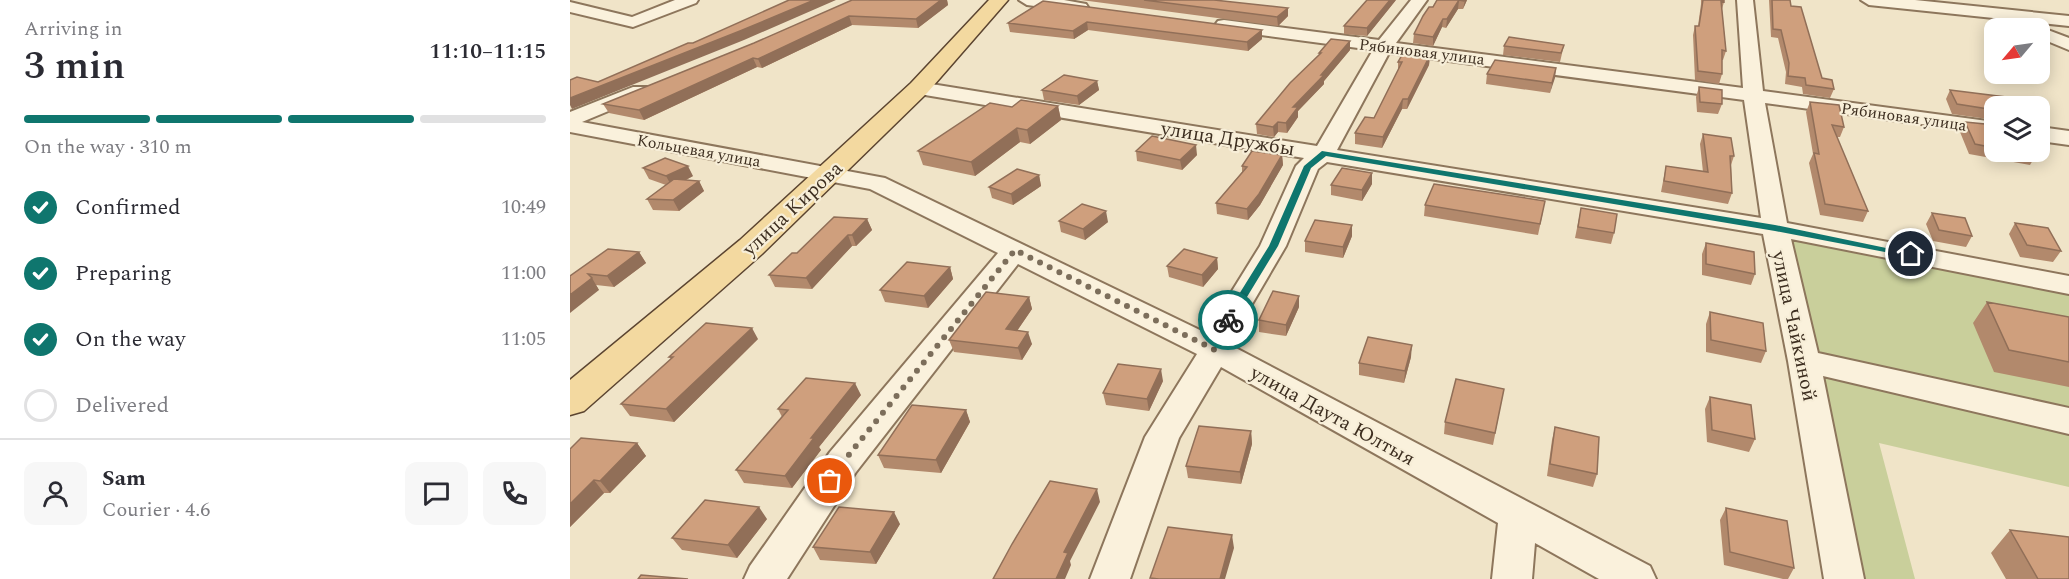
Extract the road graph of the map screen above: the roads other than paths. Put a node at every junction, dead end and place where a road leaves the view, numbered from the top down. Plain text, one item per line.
1 (618, 0) edge
2 (690, 0) edge
3 (999, 0) edge
4 (1028, 0) edge
5 (1419, 0) edge
6 (1745, 0) edge
7 (1869, 0) edge
8 (570, 7) edge
9 (1099, 9) edge
10 (594, 13) junction
11 (1999, 14) junction
12 (2008, 18) edge
13 (2069, 21) edge
14 (633, 22) junction
15 (1206, 23) edge
16 (570, 24) edge
17 (618, 36) dead end
18 (2050, 36) edge
19 (2069, 45) edge
20 (1383, 46) junction
21 (655, 85) edge
22 (919, 88) junction
23 (1753, 95) junction
24 (570, 119) edge
25 (570, 126) edge
26 (1984, 126) edge
27 (2050, 135) edge
28 (2069, 138) edge
29 (1324, 153) junction
30 (829, 174) junction
31 (1775, 228) junction
32 (1015, 250) junction
33 (2069, 285) edge
34 (1215, 350) junction
35 (1804, 361) junction
36 (570, 401) edge
37 (2069, 421) edge
38 (1518, 516) junction
39 (764, 579) edge
40 (1110, 579) edge
41 (1512, 579) edge
42 (1636, 579) edge
43 (1844, 579) edge

1 - 10 street
2 - 14 street
3 - 22 main road, улица Кирова
4 - 9 street
5 - 20 street
6 - 23 street, улица Чайкиной
7 - 11 street
8 - 10 street
10 - 14 street
10 - 16 street
11 - 12 street
11 - 13 street
14 - 17 street
15 - 20 street, Рябиновая улица
18 - 19 street
20 - 23 street, Рябиновая улица
20 - 29 street
21 - 24 street
22 - 29 street, улица Дружбы
22 - 30 main road, улица Кирова
23 - 26 street, Рябиновая улица
23 - 31 street, улица Чайкиной
25 - 30 street, Кольцевая улица
27 - 28 street
29 - 31 street, улица Дружбы
29 - 34 street
30 - 32 street, улица Даута Юлтыя
30 - 36 main road, улица Кирова
31 - 33 street, улица Дружбы
31 - 35 street, улица Чайкиной
32 - 34 street, улица Даута Юлтыя
32 - 39 street
34 - 38 street, улица Даута Юлтыя
34 - 40 street
35 - 37 street
35 - 43 street, улица Чайкиной
38 - 41 street
38 - 42 street, улица Даута Юлтыя

